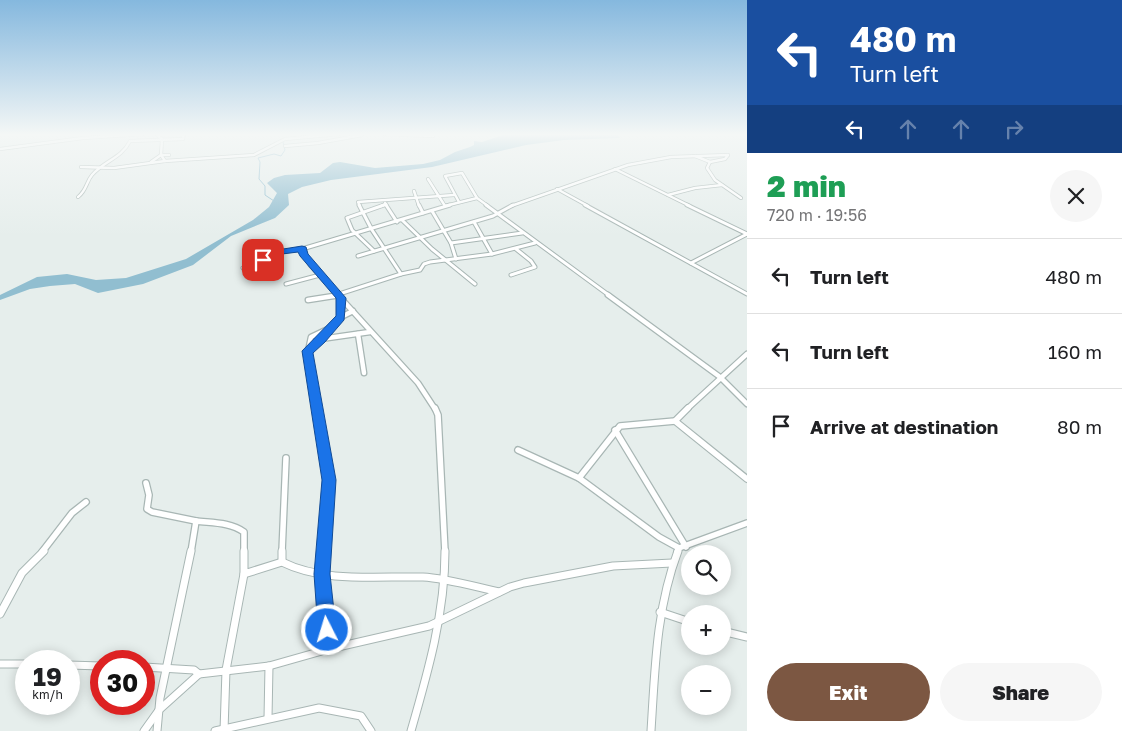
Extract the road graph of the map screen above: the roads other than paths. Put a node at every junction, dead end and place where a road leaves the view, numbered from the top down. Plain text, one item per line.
1 (100, 168) edge
2 (619, 168) edge
3 (707, 168) edge
4 (615, 169) junction
5 (428, 179) dead end
6 (722, 185) junction
7 (557, 189) junction
8 (414, 192) dead end
9 (454, 195) junction
10 (668, 195) junction
11 (437, 196) junction
12 (78, 197) dead end
13 (415, 197) junction
14 (477, 198) junction
15 (741, 198) dead end
16 (384, 199) junction
17 (459, 202) junction
18 (386, 204) junction
19 (445, 206) junction
20 (432, 211) junction
21 (362, 212) junction
22 (424, 213) junction
23 (496, 213) junction
24 (402, 220) junction
25 (397, 222) junction
26 (474, 222) junction
27 (371, 229) junction
28 (444, 230) junction
29 (522, 233) junction
30 (356, 234) junction
31 (418, 237) junction
32 (484, 240) junction
33 (451, 243) junction
34 (535, 243) junction
35 (302, 248) junction
36 (386, 249) junction
37 (516, 249) junction
38 (374, 251) junction
39 (492, 254) junction
40 (358, 256) dead end
41 (456, 259) junction
42 (445, 260) junction
43 (691, 263) junction
44 (243, 268) dead end
45 (402, 274) junction
46 (320, 275) junction
47 (511, 276) dead end
48 (286, 284) dead end
49 (475, 284) dead end
50 (747, 294) edge
51 (340, 296) junction
52 (308, 300) dead end
53 (353, 311) junction
54 (341, 317) junction
55 (330, 328) junction
56 (370, 332) junction
57 (358, 334) junction
58 (321, 339) junction
59 (308, 351) junction
60 (747, 354) edge
61 (741, 360) junction
62 (747, 365) edge
63 (364, 373) dead end
64 (720, 377) junction
65 (747, 404) edge
66 (675, 421) junction
67 (615, 430) junction
68 (518, 450) dead end
69 (286, 458) dead end
70 (579, 478) junction
71 (747, 478) edge
72 (146, 483) dead end
73 (86, 502) dead end
74 (196, 521) junction
75 (747, 523) edge
76 (681, 545) edge
77 (691, 545) edge
78 (681, 547) edge
79 (681, 551) edge
80 (282, 562) junction
81 (672, 563) junction
82 (244, 574) junction
83 (322, 574) junction
84 (444, 582) junction
85 (499, 592) junction
86 (660, 612) junction
87 (0, 614) edge
88 (681, 619) edge
89 (438, 621) junction
90 (731, 633) edge
91 (747, 637) edge
92 (329, 649) junction
93 (0, 664) edge
94 (15, 664) edge
95 (269, 666) junction
96 (155, 667) edge
97 (167, 668) junction
98 (226, 670) junction
99 (200, 674) junction
100 (158, 710) junction
101 (268, 718) junction
102 (224, 730) edge
103 (144, 731) edge
104 (157, 731) edge
105 (215, 731) edge
106 (371, 731) edge
107 (411, 731) edge
108 (650, 731) edge

1 - 12 street
2 - 4 street
3 - 6 street
4 - 7 street
4 - 10 street
5 - 11 street
6 - 10 street
6 - 15 street
7 - 23 street
7 - 43 street
8 - 13 street
9 - 11 street
9 - 14 street
9 - 17 street
10 - 43 street
11 - 13 street
11 - 19 street
13 - 16 street
13 - 22 street
14 - 17 street
14 - 23 street
16 - 18 street
16 - 21 street
17 - 19 street
18 - 21 street
18 - 25 street
19 - 20 street
20 - 22 street
20 - 28 street
21 - 27 street
21 - 30 street
22 - 24 street
23 - 26 street
23 - 29 street
24 - 25 street
24 - 31 street
25 - 27 street
26 - 28 street
26 - 32 street
27 - 30 street
27 - 36 street
28 - 31 street
28 - 33 street
29 - 32 street
29 - 34 street
30 - 35 street
30 - 38 street
31 - 36 street
31 - 42 street
32 - 33 street
32 - 39 street
33 - 41 street
34 - 37 street
34 - 64 street
35 - 44 street
35 - 46 street
36 - 38 street
36 - 45 street
37 - 39 street
37 - 47 street
38 - 40 street
39 - 41 street
41 - 42 street
42 - 45 street
42 - 49 street
43 - 50 street
45 - 51 street
46 - 48 street
46 - 51 street
51 - 52 street
51 - 53 street
51 - 54 street
53 - 54 street
53 - 56 street
54 - 55 street
55 - 58 street
55 - 59 street
56 - 57 street
56 - 84 street
57 - 58 street
57 - 63 street
58 - 59 street
59 - 83 street
60 - 61 street
61 - 62 street
61 - 64 street
64 - 65 street
64 - 66 street
66 - 67 street
66 - 71 street
67 - 70 street
67 - 76 street
68 - 70 street
69 - 80 street
70 - 78 street
72 - 74 street
73 - 87 street
74 - 82 street
74 - 97 street
75 - 77 street
79 - 81 street
80 - 82 street
80 - 83 street
81 - 85 street
81 - 86 street
82 - 98 street
83 - 84 street
83 - 92 street
84 - 85 street
84 - 89 street
85 - 89 street
86 - 88 street
86 - 108 street
89 - 92 street
89 - 107 street
90 - 91 street
92 - 95 street
93 - 94 street
95 - 98 street
95 - 101 street
96 - 97 street
97 - 99 street
97 - 100 street
98 - 99 street
98 - 102 street
99 - 100 street
100 - 103 street
100 - 104 street
101 - 102 street
101 - 106 street
102 - 105 street

